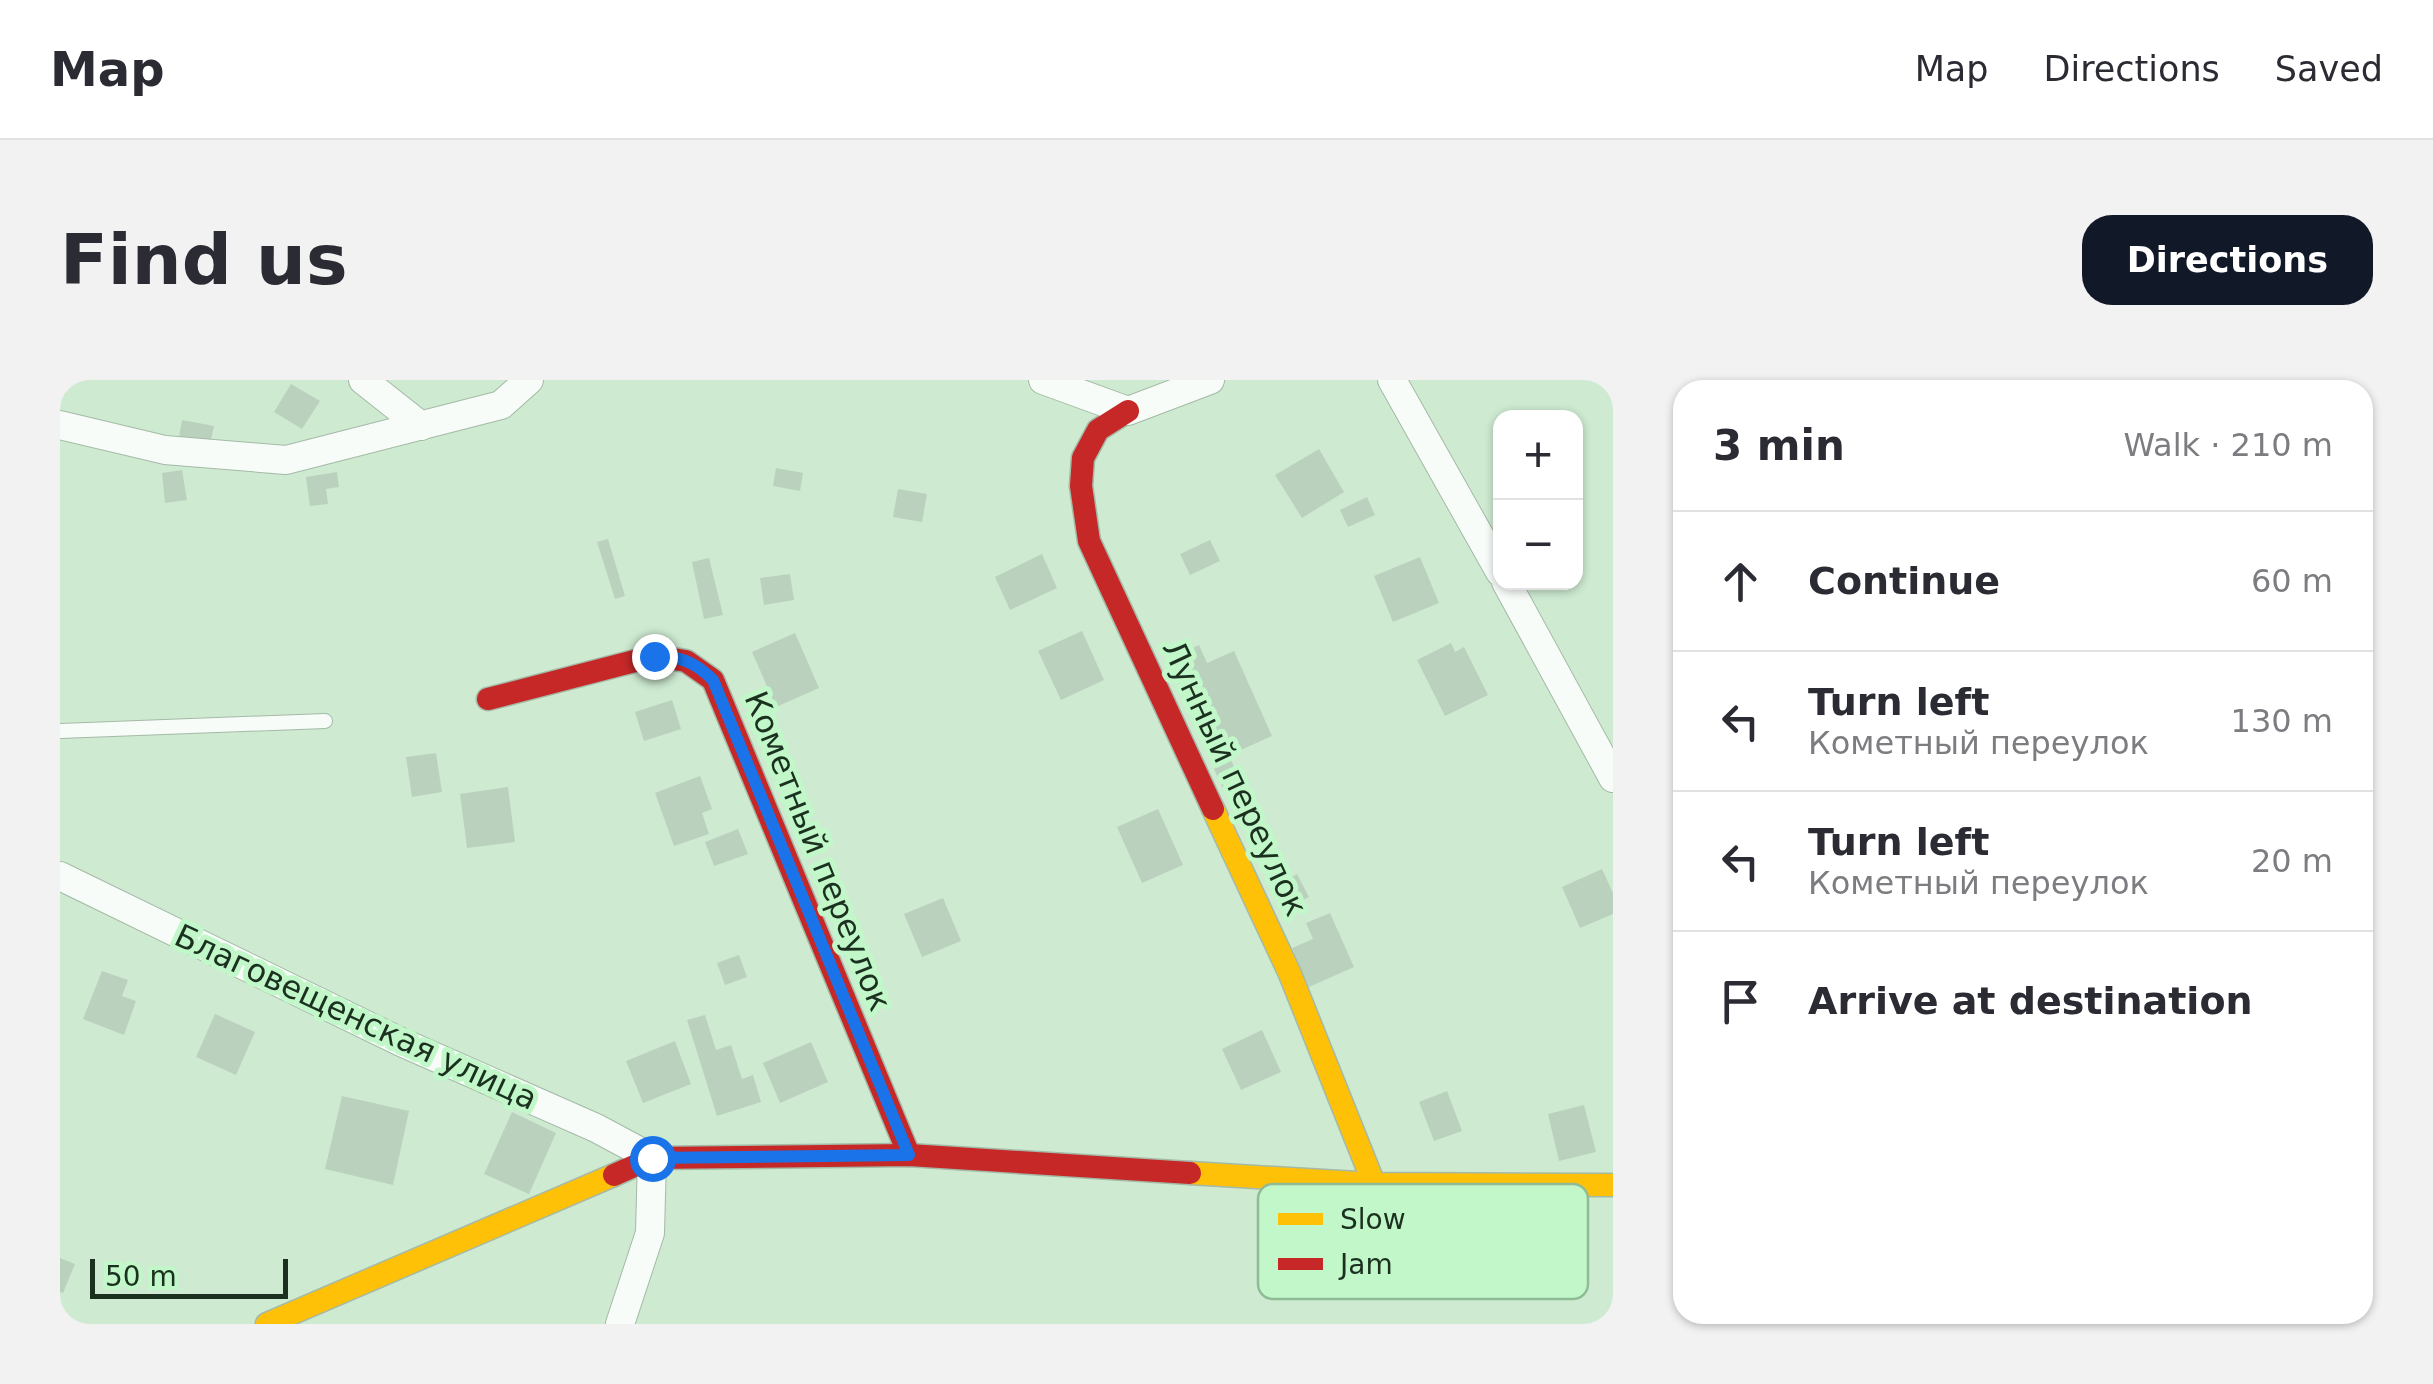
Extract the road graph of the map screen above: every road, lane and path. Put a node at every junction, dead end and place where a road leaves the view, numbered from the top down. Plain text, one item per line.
1 (363, 380) edge
2 (529, 380) edge
3 (1043, 380) edge
4 (1210, 380) edge
5 (1392, 380) edge
6 (1128, 412) junction
7 (60, 424) edge
8 (422, 426) junction
9 (1493, 560) edge
10 (1510, 590) edge
11 (488, 700) dead end
12 (325, 721) dead end
13 (60, 731) edge
14 (1613, 778) edge
15 (60, 876) edge
16 (909, 1155) junction
17 (652, 1158) junction
18 (1374, 1184) joint
19 (1588, 1186) edge
20 (1613, 1186) edge
21 (267, 1324) edge
22 (620, 1324) edge

1 - 8 street
2 - 8 street
3 - 6 street
4 - 6 street
5 - 9 street
6 - 18 street, Лунный переулок
7 - 8 street
10 - 14 street
11 - 16 street, Кометный переулок
12 - 13 lane
15 - 17 street, Благовещенская улица
16 - 17 street
16 - 18 street
17 - 21 street
17 - 22 street
19 - 20 street

